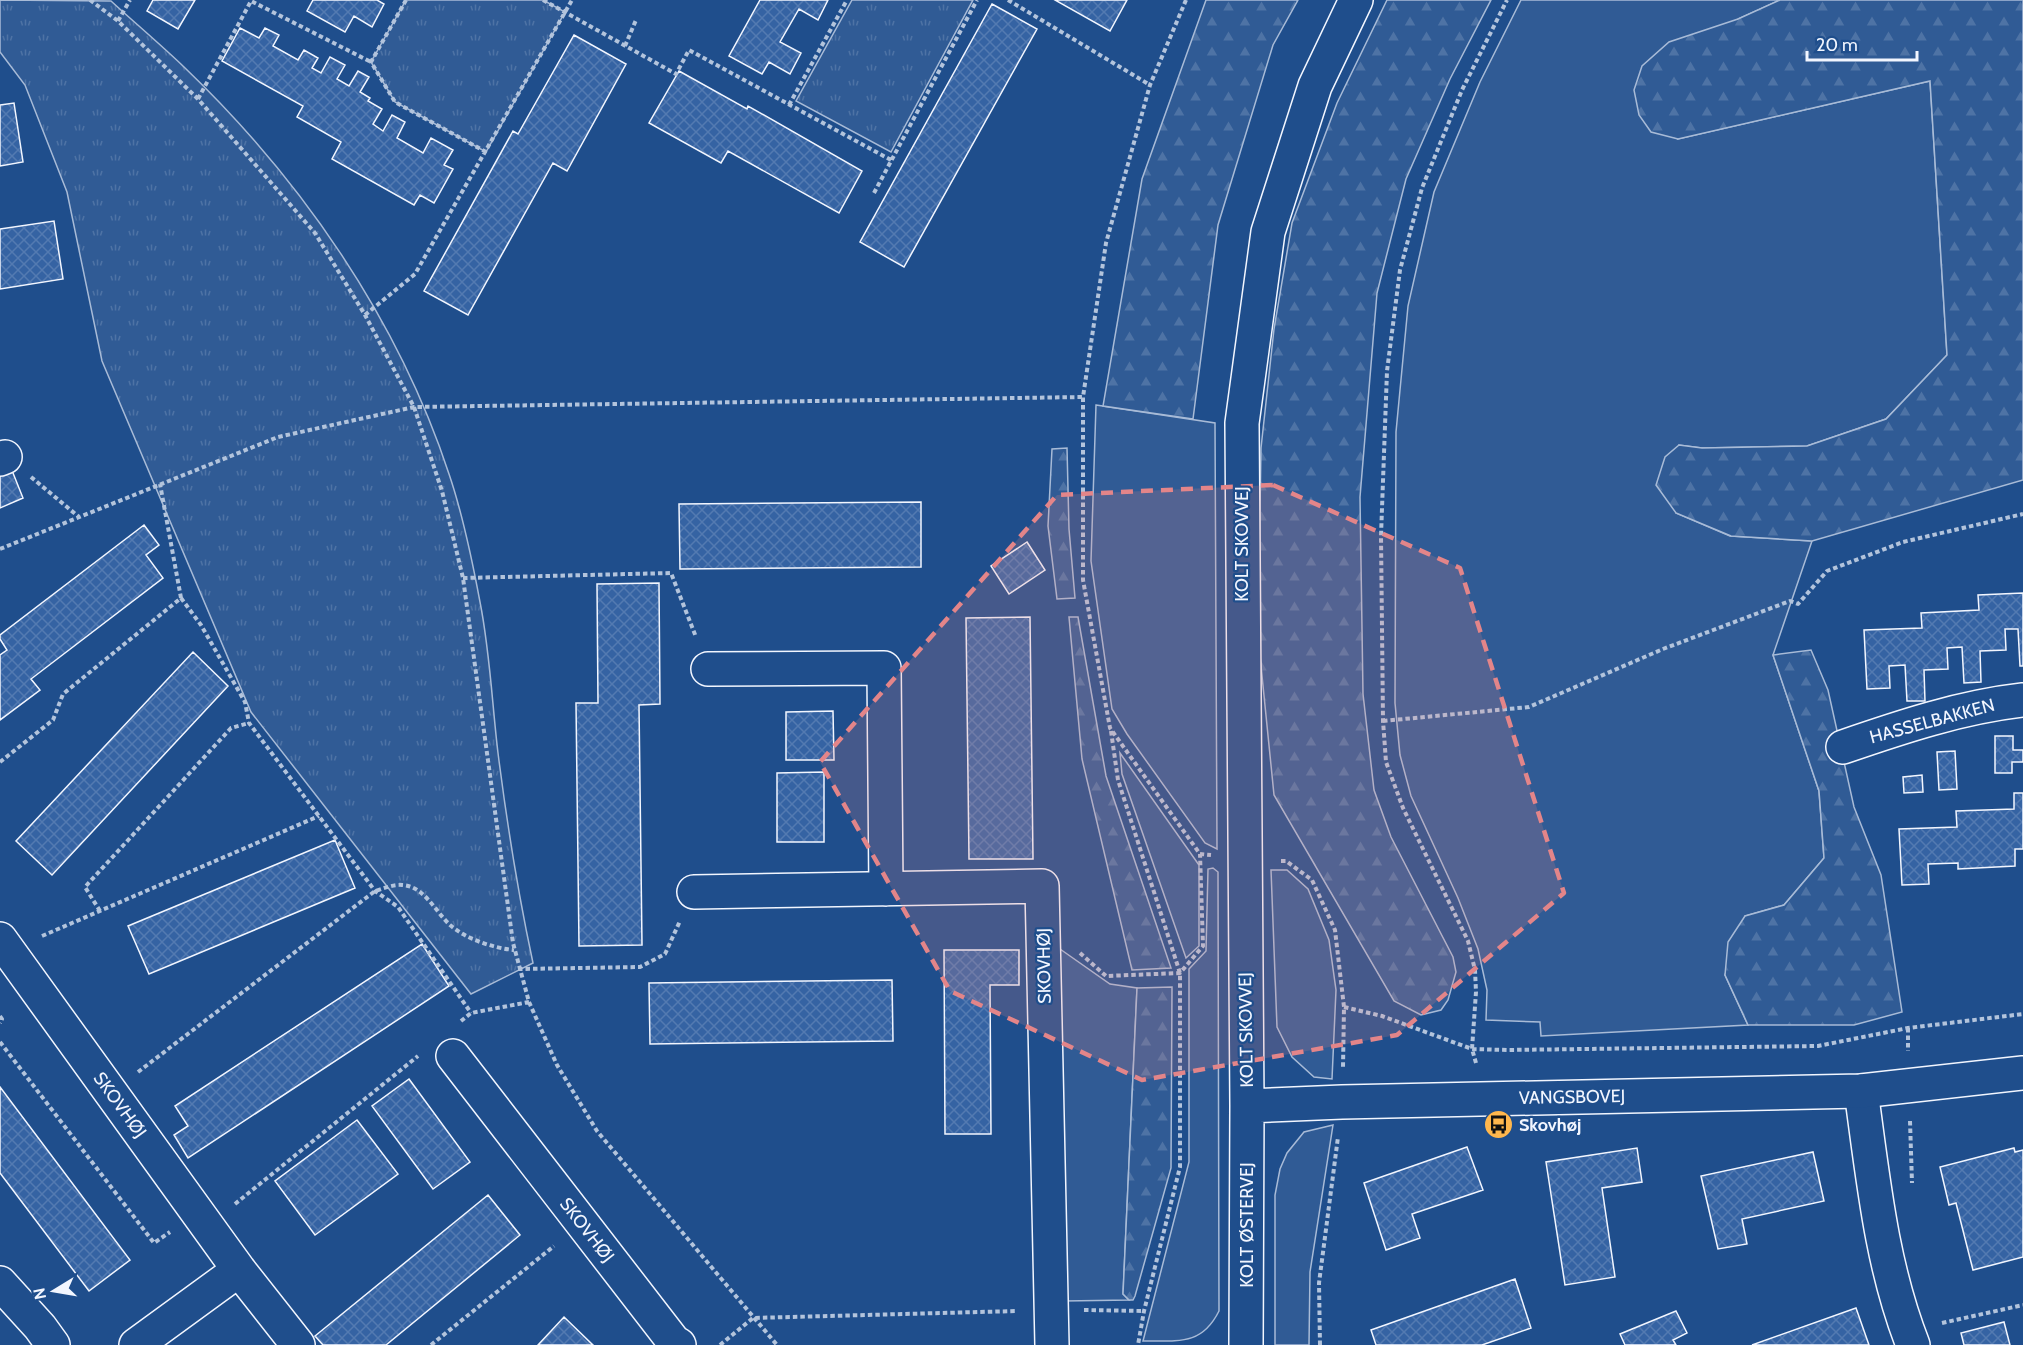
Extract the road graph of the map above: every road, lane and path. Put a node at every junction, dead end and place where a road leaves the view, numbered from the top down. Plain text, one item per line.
1 (90, 0) edge
2 (130, 0) edge
3 (406, 0) edge
4 (543, 0) edge
5 (572, 0) edge
6 (847, 0) edge
7 (977, 0) edge
8 (1008, 0) edge
9 (1186, 0) edge
10 (1356, 0) edge
11 (1507, 0) edge
12 (565, 12) junction
13 (118, 21) junction
14 (636, 21) dead end
15 (625, 46) junction
16 (371, 62) junction
17 (1150, 85) junction
18 (198, 99) junction
19 (789, 105) junction
20 (486, 152) junction
21 (891, 160) junction
22 (874, 193) dead end
23 (365, 315) junction
24 (1083, 397) junction
25 (414, 407) junction
26 (160, 484) junction
27 (2023, 514) edge
28 (0, 549) edge
29 (463, 578) junction
30 (181, 598) junction
31 (708, 669) joint
32 (2023, 700) edge
33 (1383, 721) junction
34 (249, 723) junction
35 (1110, 728) junction
36 (1843, 747) dead end
37 (0, 762) edge
38 (319, 816) junction
39 (1200, 854) junction
40 (1244, 859) junction
41 (886, 889) junction
42 (375, 891) junction
43 (694, 892) joint
44 (100, 912) junction
45 (1044, 944) junction
46 (4, 945) edge
47 (514, 950) junction
48 (518, 969) junction
49 (1180, 973) junction
50 (529, 1002) junction
51 (1344, 1007) junction
52 (471, 1013) junction
53 (2023, 1014) edge
54 (0, 1016) edge
55 (0, 1023) edge
56 (1908, 1028) junction
57 (0, 1042) edge
58 (454, 1042) joint
59 (1472, 1049) junction
60 (419, 1055) dead end
61 (2023, 1073) edge
62 (1909, 1085) junction
63 (1861, 1091) junction
64 (111, 1093) junction
65 (1486, 1099) junction
66 (1342, 1102) junction
67 (1247, 1106) junction
68 (1912, 1184) dead end
69 (203, 1220) junction
70 (582, 1224) junction
71 (239, 1270) junction
72 (0, 1283) edge
73 (2023, 1305) edge
74 (1052, 1310) junction
75 (1144, 1311) junction
76 (753, 1318) junction
77 (1925, 1335) edge
78 (53, 1345) edge
79 (136, 1345) edge
80 (298, 1345) edge
81 (431, 1345) edge
82 (679, 1345) edge
83 (720, 1345) edge
84 (777, 1345) edge
85 (1052, 1345) edge
86 (1138, 1345) edge
87 (1246, 1345) edge
88 (1320, 1345) edge

1 - 13 path
2 - 13 path
3 - 16 path
4 - 12 path
5 - 12 path
6 - 19 path
7 - 21 path
8 - 17 path
9 - 17 path
10 - 40 street, KOLT SKOVVEJ
11 - 33 path
12 - 15 path
12 - 20 path
13 - 18 path
14 - 15 path
15 - 19 path
16 - 18 path
16 - 20 path
17 - 24 path
18 - 23 path
19 - 21 path
20 - 23 path
21 - 22 path
23 - 25 path
24 - 25 path
24 - 35 path
25 - 26 path
25 - 29 path
26 - 28 path
26 - 30 path
27 - 33 path
29 - 31 path
29 - 47 path
30 - 34 path
30 - 37 path
31 - 41 street
32 - 36 street, HASSELBAKKEN
33 - 59 path
34 - 38 path
34 - 44 path
35 - 39 path
35 - 49 path
38 - 42 path
38 - 44 path
39 - 40 path
39 - 49 path
40 - 51 path
40 - 67 street, KOLT SKOVVEJ
41 - 43 street, SKOVHØJ
41 - 45 street, SKOVHØJ
42 - 47 path
42 - 52 path
42 - 64 path
43 - 48 path
44 - 46 path
45 - 49 path
45 - 74 street, SKOVHØJ
46 - 64 street, SKOVHØJ
47 - 48 path
48 - 50 path
49 - 75 path
50 - 52 path
50 - 76 path
51 - 59 path
51 - 66 path
52 - 58 path
53 - 56 path
54 - 55 path
56 - 59 path
56 - 62 path
57 - 69 path
58 - 70 street, SKOVHØJ
59 - 65 path
60 - 69 path
61 - 62 street, VANGSBOVEJ
62 - 63 street, VANGSBOVEJ
62 - 68 path
63 - 65 street, VANGSBOVEJ
63 - 77 street
64 - 69 street, SKOVHØJ
65 - 66 street, VANGSBOVEJ
66 - 67 street, VANGSBOVEJ
66 - 88 path
67 - 87 street, KOLT ØSTERVEJ
69 - 71 street, SKOVHØJ
70 - 81 path
70 - 82 street, SKOVHØJ
71 - 79 street
71 - 80 street, SKOVHØJ
72 - 78 street
73 - 77 path
74 - 75 path
74 - 76 path
74 - 85 street, SKOVHØJ
75 - 86 path
76 - 83 path
76 - 84 path

